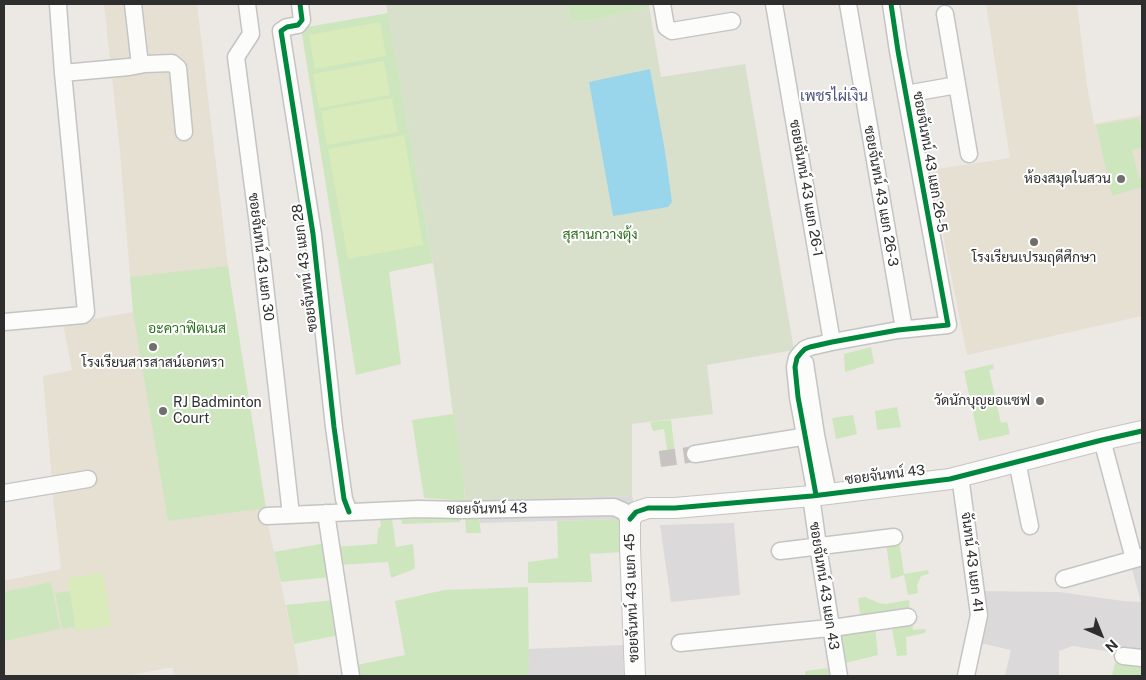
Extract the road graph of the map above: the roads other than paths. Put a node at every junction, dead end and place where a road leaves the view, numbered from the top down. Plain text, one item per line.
1 (58, 4) edge
2 (133, 4) edge
3 (247, 4) edge
4 (300, 4) edge
5 (662, 4) edge
6 (774, 4) edge
7 (848, 4) edge
8 (891, 4) edge
9 (945, 14) dead end
10 (732, 21) dead end
11 (140, 65) junction
12 (63, 73) junction
13 (957, 85) junction
14 (906, 94) junction
15 (184, 132) dead end
16 (969, 154) dead end
17 (4, 322) edge
18 (904, 330) junction
19 (826, 343) junction
20 (1142, 431) edge
21 (811, 436) junction
22 (1102, 440) junction
23 (695, 454) tunnel mouth
24 (1017, 461) junction
25 (960, 476) junction
26 (88, 479) dead end
27 (4, 493) edge
28 (818, 495) junction
29 (349, 512) junction
30 (326, 513) junction
31 (291, 515) junction
32 (267, 516) dead end
33 (630, 519) junction
34 (1030, 526) dead end
35 (894, 538) dead end
36 (818, 546) junction
37 (780, 552) dead end
38 (1138, 558) edge
39 (1064, 578) dead end
40 (908, 617) dead end
41 (830, 628) junction
42 (680, 643) dead end
43 (1123, 656) dead end
44 (1142, 658) edge
45 (351, 676) edge
46 (635, 676) edge
47 (838, 676) edge
48 (966, 676) edge

1 - 12 street
2 - 11 street
3 - 31 street, ซอยจันทน์ 43 แยก 30
4 - 29 street, ซอยจันทน์ 43 แยก 28
5 - 10 street
6 - 19 street, ซอยจันทน์ 43 แยก 26-1
7 - 18 street, ซอยจันทน์ 43 แยก 26-3
8 - 14 street, ซอยจันทน์ 43 แยก 26-5
9 - 13 street
11 - 12 street
11 - 15 street
12 - 17 street
13 - 14 street
13 - 16 street
14 - 18 street, ซอยจันทน์ 43 แยก 26-5
18 - 19 street
19 - 21 street, ซอยจันทน์ 43 แยก 43
20 - 22 street, ซอยจันทน์ 43
21 - 23 street
21 - 28 street, ซอยจันทน์ 43 แยก 43
22 - 24 street, ซอยจันทน์ 43
22 - 38 street
24 - 25 street, ซอยจันทน์ 43
24 - 34 street
25 - 28 street, ซอยจันทน์ 43
25 - 48 street, จันทน์ 43 แยก 41
26 - 27 street
28 - 33 street, ซอยจันทน์ 43
28 - 36 street, ซอยจันทน์ 43 แยก 43
29 - 30 street, ซอยจันทน์ 43
29 - 33 street, ซอยจันทน์ 43
30 - 31 street, ซอยจันทน์ 43
30 - 45 street
31 - 32 street, ซอยจันทน์ 43
33 - 46 street, ซอยจันทน์ 43 แยก 45
35 - 36 street
36 - 37 street
36 - 41 street, ซอยจันทน์ 43 แยก 43
38 - 39 street
40 - 41 street
41 - 42 street
41 - 47 street, ซอยจันทน์ 43 แยก 43
43 - 44 street

